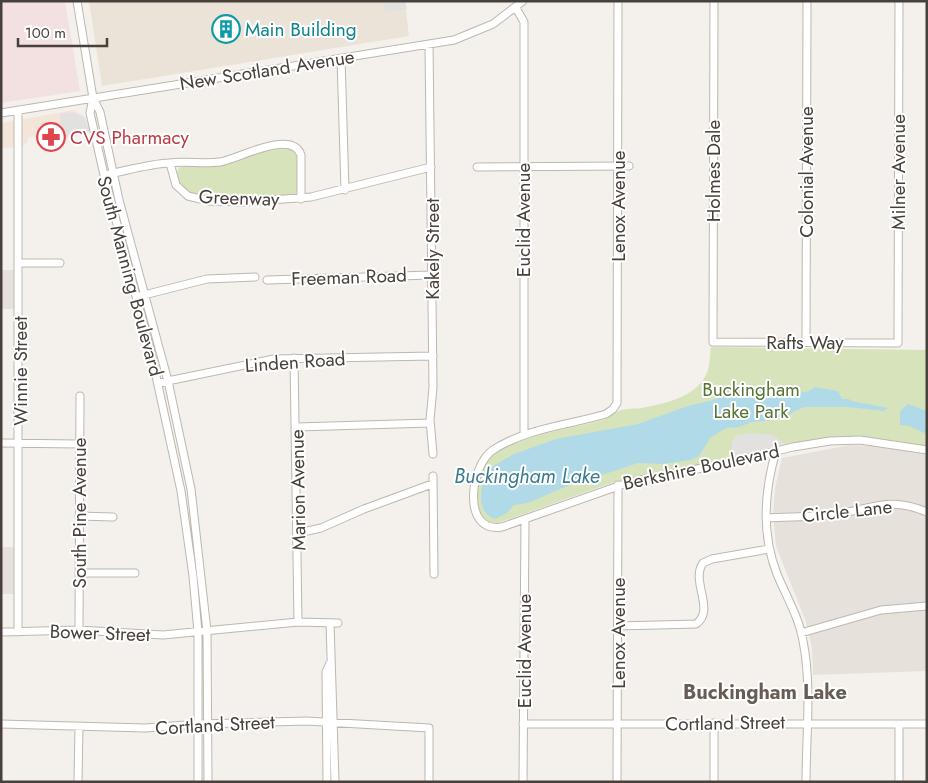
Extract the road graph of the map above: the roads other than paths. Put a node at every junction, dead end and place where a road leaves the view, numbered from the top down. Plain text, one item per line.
1 (78, 1) edge
2 (523, 1) edge
3 (618, 1) edge
4 (714, 1) edge
5 (807, 1) edge
6 (899, 1) edge
7 (516, 8) junction
8 (429, 44) junction
9 (341, 58) junction
10 (93, 98) junction
11 (18, 110) junction
12 (1, 113) edge
13 (170, 163) junction
14 (618, 166) junction
15 (629, 166) dead end
16 (431, 167) junction
17 (477, 167) dead end
18 (524, 167) junction
19 (113, 173) junction
20 (104, 175) junction
21 (345, 190) junction
22 (300, 199) junction
23 (20, 263) junction
24 (60, 263) dead end
25 (432, 275) junction
26 (255, 277) dead end
27 (267, 280) dead end
28 (144, 295) junction
29 (135, 298) junction
30 (713, 342) joint
31 (806, 342) junction
32 (898, 343) joint
33 (433, 356) junction
34 (294, 358) junction
35 (168, 381) junction
36 (158, 383) junction
37 (80, 396) dead end
38 (613, 409) joint
39 (430, 423) junction
40 (297, 427) junction
41 (524, 435) junction
42 (1, 443) edge
43 (19, 443) junction
44 (79, 444) junction
45 (927, 450) edge
46 (776, 451) junction
47 (184, 453) junction
48 (433, 454) dead end
49 (174, 455) junction
50 (618, 485) junction
51 (191, 489) junction
52 (180, 491) junction
53 (927, 512) edge
54 (79, 516) junction
55 (113, 516) dead end
56 (766, 518) junction
57 (525, 520) junction
58 (298, 533) junction
59 (769, 549) junction
60 (199, 553) junction
61 (190, 554) junction
62 (79, 573) junction
63 (135, 573) dead end
64 (434, 574) dead end
65 (927, 606) edge
66 (298, 622) junction
67 (330, 623) junction
68 (338, 623) dead end
69 (618, 626) junction
70 (78, 630) junction
71 (207, 631) junction
72 (1, 632) edge
73 (18, 632) junction
74 (198, 632) junction
75 (801, 633) junction
76 (331, 722) junction
77 (806, 722) junction
78 (714, 723) junction
79 (1, 724) edge
80 (199, 724) junction
81 (208, 724) junction
82 (523, 724) junction
83 (617, 724) junction
84 (899, 724) junction
85 (927, 724) edge
86 (78, 727) junction
87 (78, 782) edge
88 (198, 782) edge
89 (208, 782) edge
90 (327, 782) edge
91 (335, 782) edge
92 (429, 782) edge
93 (523, 782) edge
94 (618, 782) edge
95 (714, 782) edge
96 (806, 782) edge
97 (899, 782) edge

1 - 10 street, South Manning Boulevard
2 - 7 street, New Scotland Avenue
3 - 14 street, Lenox Avenue
4 - 30 street, Holmes Dale
5 - 31 street, Colonial Avenue
6 - 32 street, Milner Avenue
7 - 8 street, New Scotland Avenue
7 - 18 street, Euclid Avenue
8 - 9 street, New Scotland Avenue
8 - 16 street, Kakely Street
9 - 10 street, New Scotland Avenue
9 - 21 street
10 - 11 street, New Scotland Avenue
10 - 19 street, South Manning Boulevard
10 - 20 street, South Manning Boulevard
11 - 12 street, New Scotland Avenue
11 - 23 street, Winnie Street
13 - 19 street, Greenway
13 - 22 street, Greenway
13 - 22 street, Greenway
14 - 15 street
14 - 18 street
14 - 38 street, Lenox Avenue
16 - 21 street, Greenway
16 - 25 street, Kakely Street
17 - 18 street
18 - 41 street, Euclid Avenue
19 - 20 street, Greenway
19 - 28 street, South Manning Boulevard
20 - 29 street, South Manning Boulevard
21 - 22 street, Greenway
23 - 24 street
23 - 43 street, Winnie Street
25 - 27 street, Freeman Road
25 - 33 street, Kakely Street
26 - 28 street
28 - 29 street
28 - 35 street, South Manning Boulevard
29 - 36 street, South Manning Boulevard
30 - 31 street, Rafts Way
31 - 32 street, Rafts Way
33 - 34 street, Linden Road
33 - 39 street, Kakely Street
34 - 35 street, Linden Road
34 - 40 street, Marion Avenue
35 - 36 street, Linden Road
35 - 47 street, South Manning Boulevard
36 - 49 street, South Manning Boulevard
37 - 44 street, South Pine Avenue
38 - 41 street, Berkshire Boulevard
39 - 40 street
39 - 48 street, Kakely Street
40 - 58 street, Marion Avenue
41 - 57 street, Berkshire Boulevard
42 - 43 street
43 - 44 street
43 - 73 street, Winnie Street
44 - 54 street, South Pine Avenue
45 - 46 street, Berkshire Boulevard
46 - 50 street, Berkshire Boulevard
46 - 56 street
47 - 49 street
47 - 51 street, South Manning Boulevard
49 - 52 street, South Manning Boulevard
50 - 57 street, Berkshire Boulevard
50 - 69 street, Lenox Avenue
51 - 52 street
51 - 60 street, South Manning Boulevard
52 - 61 street, South Manning Boulevard
53 - 56 street, Circle Lane
54 - 55 street
54 - 62 street, South Pine Avenue
56 - 59 street
57 - 82 street, Euclid Avenue
58 - 64 street
58 - 66 street, Marion Avenue
59 - 69 street
59 - 75 street
60 - 61 street
60 - 71 street, South Manning Boulevard
61 - 74 street, South Manning Boulevard
62 - 63 street
62 - 70 street, South Pine Avenue
65 - 75 street
66 - 67 street, Bower Street
66 - 71 street, Bower Street
67 - 68 street, Bower Street
67 - 76 street
69 - 83 street, Lenox Avenue
70 - 73 street, Bower Street
70 - 74 street, Bower Street
71 - 74 street, Bower Street
71 - 81 street, South Manning Boulevard
72 - 73 street, Bower Street
74 - 80 street, South Manning Boulevard
75 - 77 street
76 - 81 street, Cortland Street
76 - 90 street
76 - 91 street
76 - 92 street, Cortland Street
77 - 78 street, Cortland Street
77 - 84 street, Cortland Street
77 - 96 street
78 - 83 street, Cortland Street
78 - 95 street
79 - 86 street, Cortland Street
80 - 81 street, Cortland Street
80 - 86 street, Cortland Street
80 - 88 street, South Manning Boulevard
81 - 89 street, South Manning Boulevard
82 - 83 street, Cortland Street
82 - 93 street, Euclid Avenue
83 - 94 street, Lenox Avenue
84 - 85 street, Cortland Street
84 - 97 street
86 - 87 street

